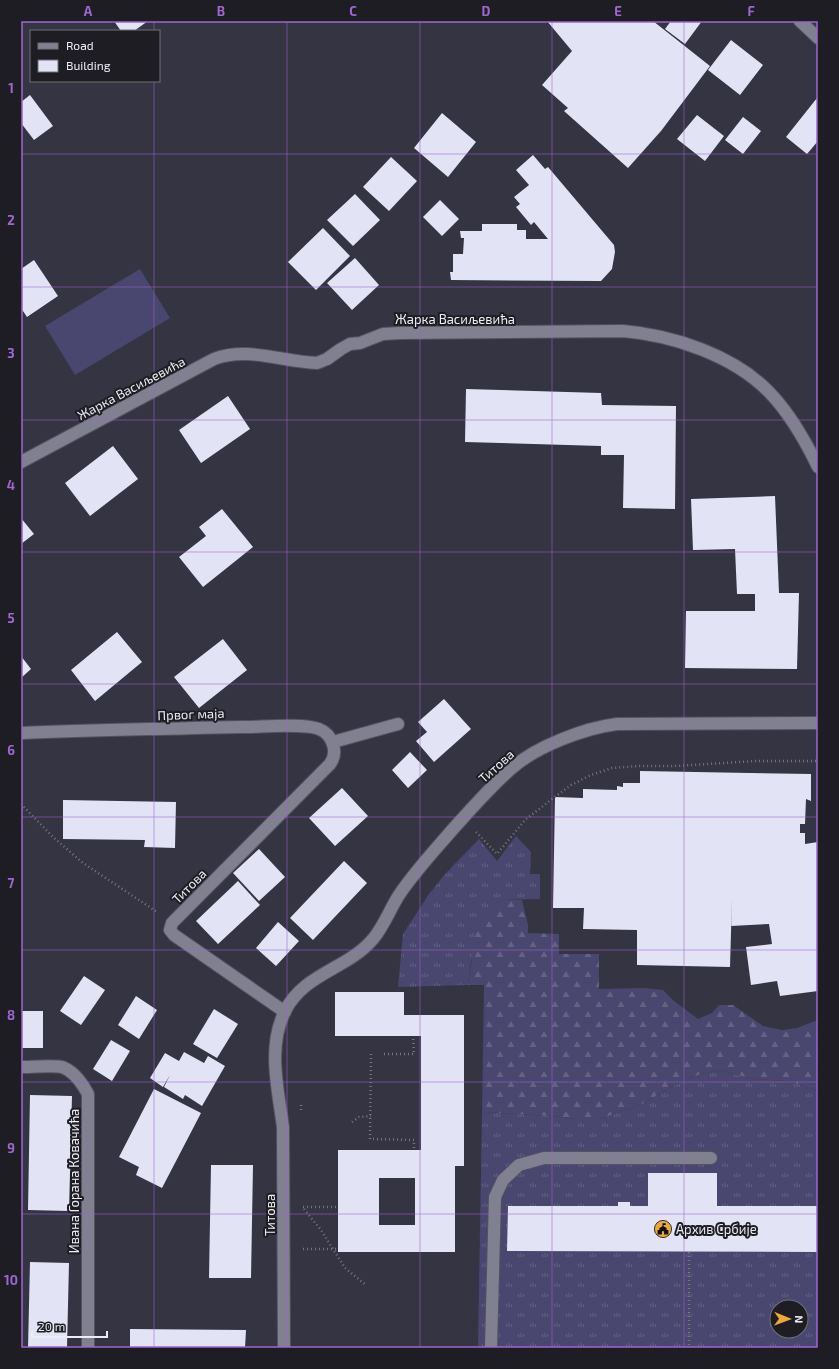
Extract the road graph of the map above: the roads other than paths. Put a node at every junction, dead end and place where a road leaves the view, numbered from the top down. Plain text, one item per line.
1 (800, 21) edge
2 (818, 38) edge
3 (21, 462) edge
4 (818, 467) edge
5 (818, 723) edge
6 (398, 724) dead end
7 (21, 733) edge
8 (333, 742) junction
9 (285, 1012) junction
10 (21, 1067) edge
11 (711, 1158) dead end
12 (88, 1348) edge
13 (284, 1348) edge
14 (491, 1348) edge

1 - 2 street
3 - 4 street, Жарка Васиљевића
5 - 9 street, Титова
6 - 8 street
7 - 8 street, Првог маја
8 - 9 street, Титова
9 - 13 street, Титова
10 - 12 street, Ивана Горана Ковачића
11 - 14 street

